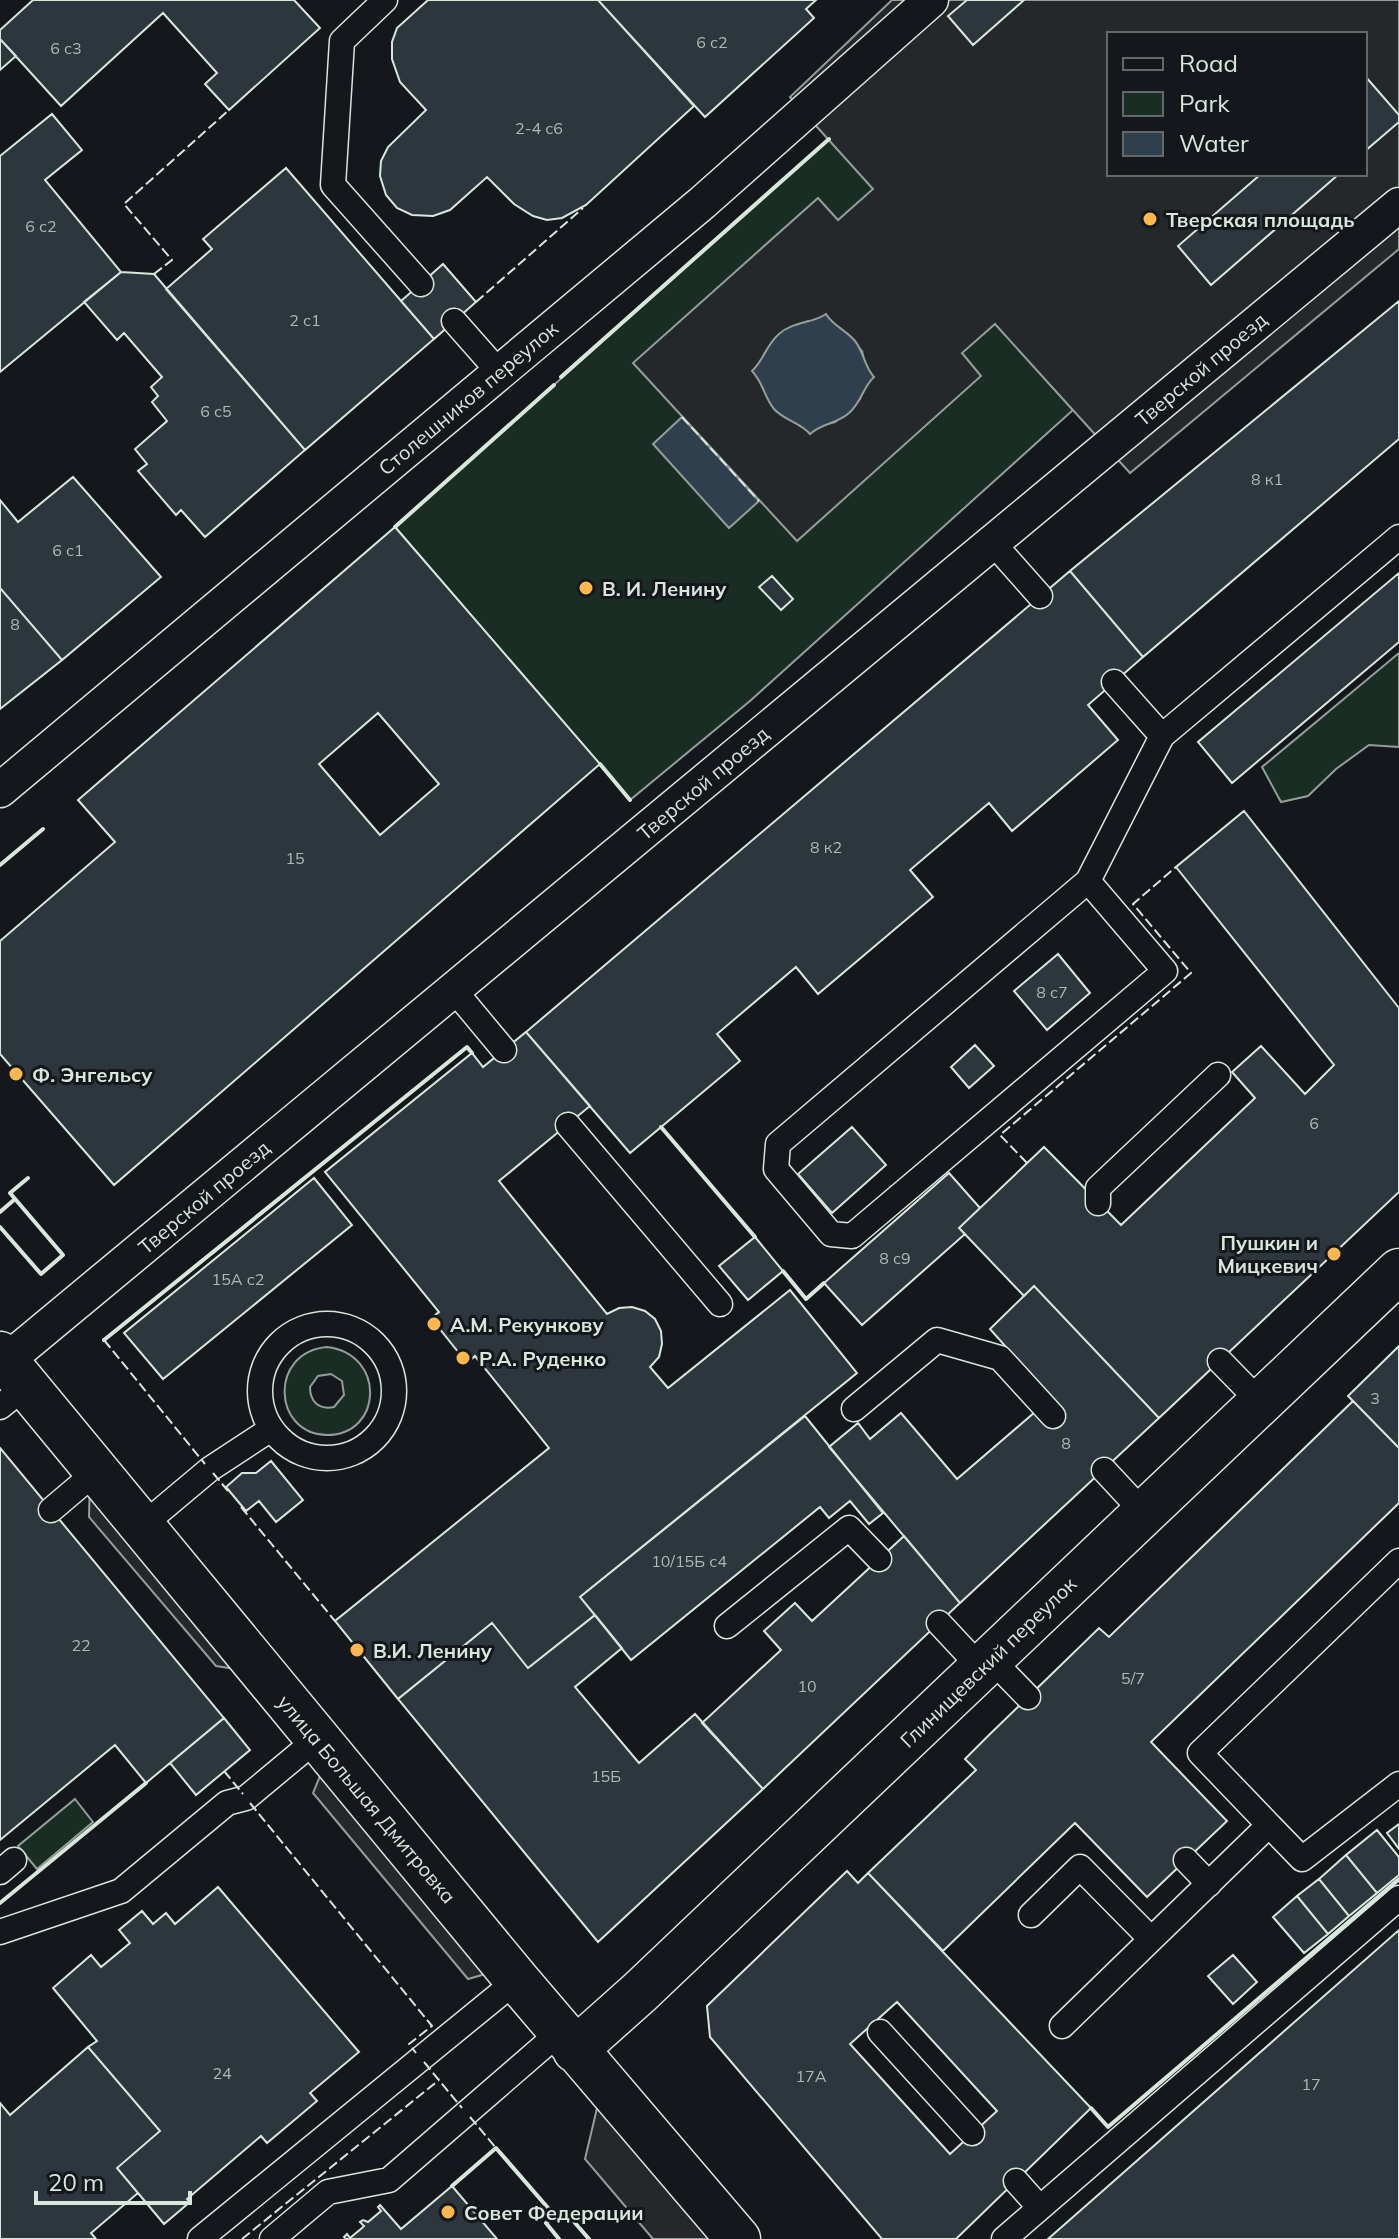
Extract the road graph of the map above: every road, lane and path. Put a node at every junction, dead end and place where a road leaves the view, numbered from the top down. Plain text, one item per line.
1 (385, 0) edge
2 (931, 0) edge
3 (1399, 205) edge
4 (421, 284) dead end
5 (454, 321) dead end
6 (499, 372) junction
7 (1399, 537) edge
8 (993, 543) junction
9 (1040, 596) dead end
10 (1114, 682) dead end
11 (1162, 736) junction
12 (0, 790) edge
13 (1088, 881) junction
14 (454, 990) junction
15 (504, 1050) dead end
16 (1218, 1075) dead end
17 (568, 1125) dead end
18 (1098, 1203) dead end
19 (1399, 1271) edge
20 (720, 1304) dead end
21 (1220, 1361) dead end
22 (8, 1377) edge
23 (1261, 1403) junction
24 (854, 1409) dead end
25 (1053, 1416) dead end
26 (271, 1429) junction
27 (1104, 1470) dead end
28 (97, 1471) junction
29 (51, 1510) dead end
30 (1144, 1513) junction
31 (142, 1526) junction
32 (879, 1559) dead end
33 (1399, 1561) edge
34 (939, 1623) dead end
35 (727, 1626) dead end
36 (986, 1664) junction
37 (1028, 1697) dead end
38 (317, 1739) junction
39 (1399, 1784) edge
40 (1269, 1825) junction
41 (1186, 1860) dead end
42 (1209, 1884) junction
43 (1399, 1898) edge
44 (1031, 1915) dead end
45 (0, 1932) edge
46 (1151, 1939) junction
47 (517, 1980) junction
48 (1062, 2026) dead end
49 (880, 2032) dead end
50 (568, 2041) junction
51 (972, 2133) dead end
52 (1016, 2181) dead end
53 (1040, 2208) junction
54 (200, 2239) edge
55 (272, 2239) edge
56 (738, 2239) edge
57 (1004, 2239) edge

1 - 4 lane
2 - 6 street, Столешников переулок
3 - 8 street, Тверской проезд
5 - 6 lane
6 - 12 street, Столешников переулок
7 - 11 lane
8 - 9 lane
8 - 14 street, Тверской проезд
10 - 11 lane
11 - 13 lane
13 - 13 lane
14 - 15 lane
14 - 22 street, Тверской проезд
16 - 18 lane
17 - 20 lane
19 - 23 street, Глинищевский переулок
21 - 23 lane
22 - 28 street, улица Большая Дмитровка
23 - 30 street, Глинищевский переулок
24 - 25 lane
26 - 26 lane
26 - 31 lane
27 - 30 lane
28 - 29 lane
28 - 31 street, улица Большая Дмитровка
30 - 36 street, Глинищевский переулок
31 - 38 street, улица Большая Дмитровка
32 - 35 lane
33 - 40 lane
34 - 36 lane
36 - 37 lane
36 - 50 street, Глинищевский переулок
38 - 45 lane
38 - 47 street, улица Большая Дмитровка
39 - 40 lane
40 - 42 lane
41 - 42 lane
42 - 46 lane
43 - 53 lane
44 - 46 lane
46 - 48 lane
47 - 50 street, улица Большая Дмитровка
47 - 54 lane
49 - 51 lane
50 - 55 lane
50 - 56 street, улица Большая Дмитровка
52 - 53 lane
53 - 57 lane

